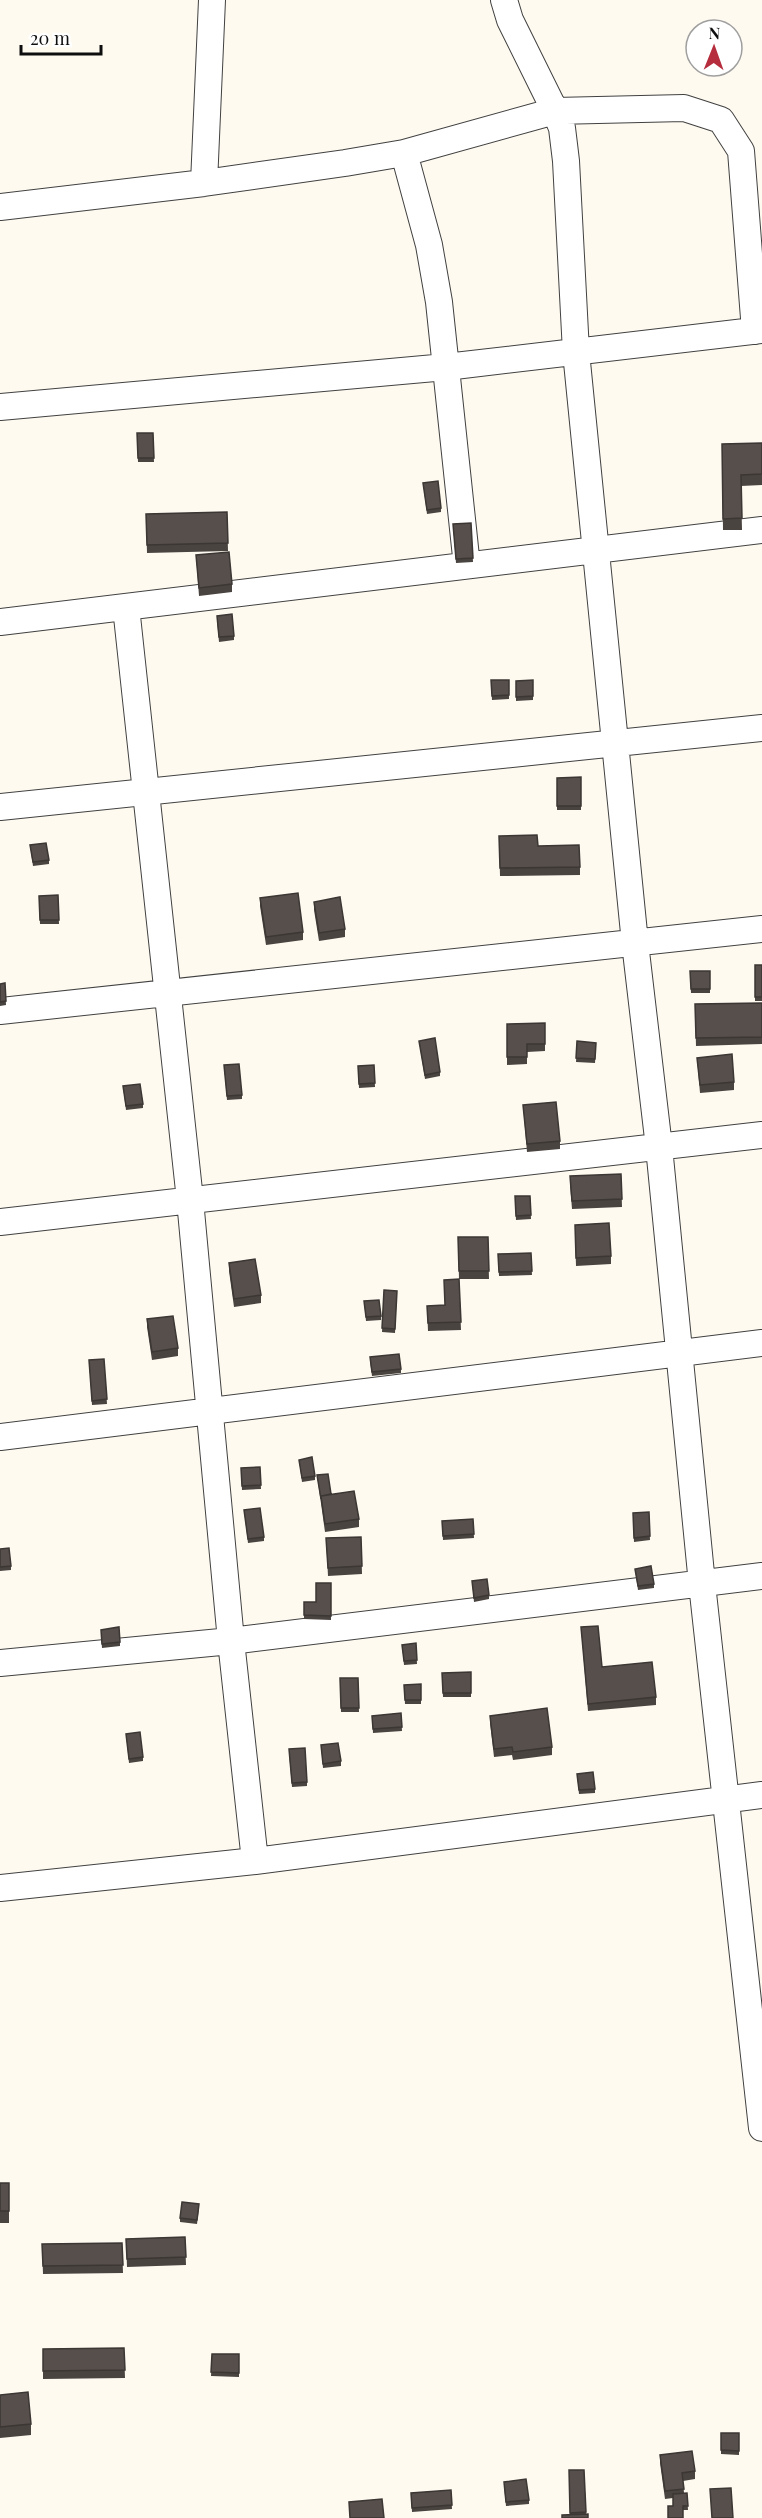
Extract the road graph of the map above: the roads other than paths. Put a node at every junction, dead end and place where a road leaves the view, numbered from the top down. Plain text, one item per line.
1 (212, 0) edge
2 (504, 0) edge
3 (555, 111) junction
4 (404, 153) junction
5 (204, 183) junction
6 (0, 207) edge
7 (758, 331) edge
8 (576, 352) junction
9 (446, 367) junction
10 (0, 407) edge
11 (762, 530) edge
12 (598, 550) junction
13 (467, 566) junction
14 (126, 607) junction
15 (0, 622) edge
16 (762, 728) edge
17 (615, 743) junction
18 (146, 791) junction
19 (0, 807) edge
20 (762, 929) edge
21 (635, 943) junction
22 (167, 993) junction
23 (0, 1011) edge
24 (762, 1135) edge
25 (659, 1147) junction
26 (190, 1200) junction
27 (0, 1222) edge
28 (762, 1343) edge
29 (680, 1353) junction
30 (210, 1411) junction
31 (0, 1437) edge
32 (762, 1576) edge
33 (702, 1584) junction
34 (231, 1641) junction
35 (0, 1663) edge
36 (762, 1795) edge
37 (725, 1800) junction
38 (255, 1861) junction
39 (0, 1888) edge
40 (762, 2128) edge

1 - 5 street
2 - 3 street
3 - 4 street
3 - 7 street
3 - 8 street
4 - 5 street
4 - 9 street
5 - 6 street
7 - 8 street
8 - 9 street
8 - 12 street
9 - 10 street
9 - 13 street
11 - 12 street
12 - 13 street
12 - 17 street
13 - 14 street
14 - 15 street
14 - 18 street
16 - 17 street
17 - 18 street
17 - 21 street
18 - 19 street
18 - 22 street
20 - 21 street
21 - 22 street
21 - 25 street
22 - 23 street
22 - 26 street
24 - 25 street
25 - 26 street
25 - 29 street
26 - 27 street
26 - 30 street
28 - 29 street
29 - 30 street
29 - 33 street
30 - 31 street
30 - 34 street
32 - 33 street
33 - 34 street
33 - 37 street
34 - 35 street
34 - 38 street
36 - 37 street
37 - 38 street
37 - 40 street
38 - 39 street

